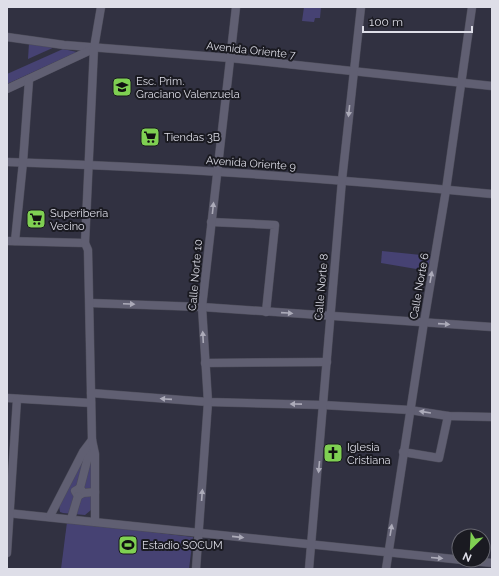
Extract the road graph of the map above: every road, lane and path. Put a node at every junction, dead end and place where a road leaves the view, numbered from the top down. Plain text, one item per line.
1 (101, 7) edge
2 (236, 7) edge
3 (361, 7) edge
4 (472, 7) edge
5 (7, 37) edge
6 (94, 48) junction
7 (230, 58) junction
8 (353, 72) junction
9 (29, 80) junction
10 (462, 83) junction
11 (492, 86) edge
12 (7, 89) edge
13 (7, 162) edge
14 (23, 162) junction
15 (89, 165) junction
16 (217, 171) junction
17 (342, 180) junction
18 (446, 190) junction
19 (492, 194) edge
20 (212, 222) junction
21 (11, 241) edge
22 (85, 243) junction
23 (90, 303) junction
24 (202, 307) junction
25 (266, 312) junction
26 (330, 316) junction
27 (424, 322) junction
28 (492, 327) edge
29 (327, 362) junction
30 (205, 363) junction
31 (91, 394) junction
32 (7, 398) edge
33 (17, 399) junction
34 (208, 402) junction
35 (91, 403) junction
36 (323, 404) junction
37 (410, 410) junction
38 (448, 416) junction
39 (492, 417) edge
40 (92, 440) junction
41 (403, 452) junction
42 (89, 453) junction
43 (65, 486) junction
44 (79, 492) junction
45 (95, 492) junction
46 (9, 513) edge
47 (50, 516) junction
48 (71, 519) junction
49 (95, 522) junction
50 (199, 534) junction
51 (310, 545) junction
52 (7, 553) edge
53 (388, 554) junction
54 (492, 563) edge
55 (196, 569) edge
56 (309, 569) edge
57 (386, 569) edge

1 - 6 street
2 - 7 street, Calle Norte 10
3 - 8 street, Calle Norte 8
4 - 10 street, Calle Norte 6
5 - 6 street, Avenida Oriente 7
6 - 7 street, Avenida Oriente 7
6 - 9 street
6 - 15 street
7 - 8 street, Avenida Oriente 7
7 - 16 street, Calle Norte 10
8 - 10 street, Avenida Oriente 7
8 -> 17 street, Calle Norte 8
9 - 12 street
9 - 14 street
10 - 11 street, Avenida Oriente 7
10 - 18 street, Calle Norte 6
13 - 14 street, Avenida Oriente 9
14 - 15 street, Avenida Oriente 9
14 - 21 street
15 - 16 street, Avenida Oriente 9
15 - 22 street
16 - 17 street, Avenida Oriente 9
20 -> 16 street, Calle Norte 10
17 - 18 street, Avenida Oriente 9
17 - 26 street, Calle Norte 8
18 - 19 street, Avenida Oriente 9
27 -> 18 street, Calle Norte 6
20 - 24 street, Calle Norte 10
20 - 25 street
21 - 22 street
22 - 23 street
23 -> 24 street
23 - 31 street
24 - 25 street
30 -> 24 street, Calle Norte 10
25 -> 26 street
26 - 27 street
26 - 29 street, Calle Norte 8
27 -> 28 street
27 - 37 street, Calle Norte 6
29 - 30 street
29 - 36 street, Calle Norte 8
30 - 34 street, Calle Norte 10
34 -> 31 street
31 - 35 street
32 - 33 street
33 - 35 street
33 - 46 street
36 -> 34 street
50 -> 34 street, Calle Norte 10
35 - 40 street
36 - 37 street
36 -> 51 street, Calle Norte 8
38 -> 37 street
37 - 41 street, Calle Norte 6
38 - 39 street
38 - 41 street
40 - 42 street
40 - 42 street
53 -> 41 street, Calle Norte 6
42 - 43 street
42 - 44 street
42 - 45 street
43 - 44 street
43 - 47 street
44 - 45 street
44 - 48 street
45 - 49 street
46 - 47 street
46 - 52 street
47 - 48 street
48 - 49 street
49 - 50 street
50 -> 51 street
50 - 55 street, Calle Norte 10
51 - 53 street
51 - 56 street, Calle Norte 8
53 -> 54 street
53 - 57 street, Calle Norte 6

